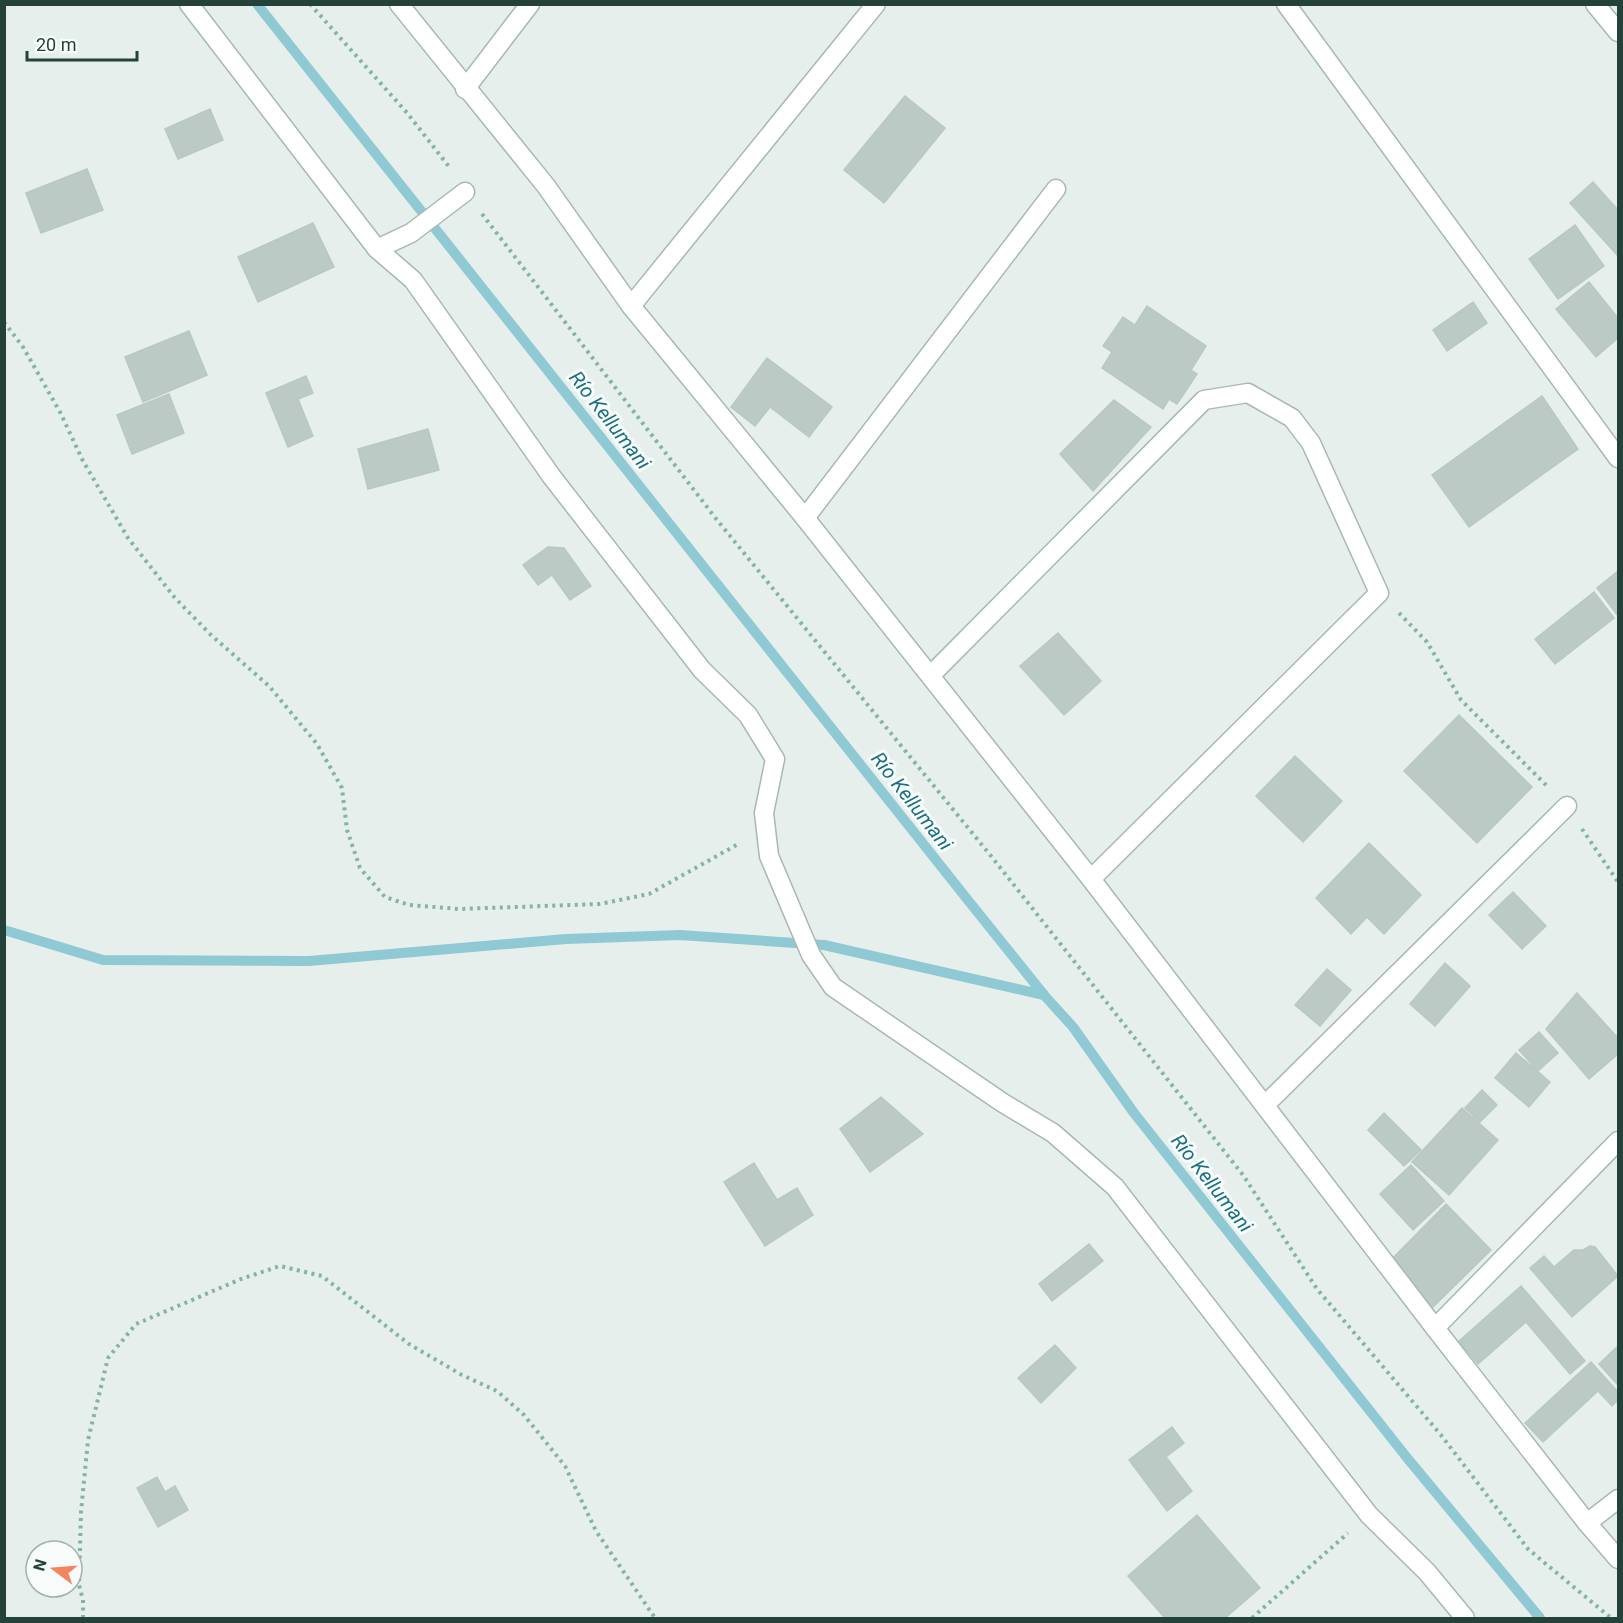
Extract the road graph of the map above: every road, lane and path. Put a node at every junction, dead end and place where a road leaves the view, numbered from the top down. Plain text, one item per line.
1 (189, 4) edge
2 (310, 4) edge
3 (399, 4) edge
4 (530, 4) edge
5 (876, 4) edge
6 (1286, 4) edge
7 (1595, 4) edge
8 (1618, 32) edge
9 (465, 89) junction
10 (1056, 189) dead end
11 (465, 192) junction
12 (377, 249) junction
13 (631, 306) junction
14 (4, 322) edge
15 (1618, 458) edge
16 (805, 518) junction
17 (1379, 593) junction
18 (930, 675) junction
19 (1567, 806) junction
20 (766, 834) junction
21 (1091, 879) junction
22 (1618, 882) edge
23 (1265, 1105) junction
24 (1618, 1141) edge
25 (1435, 1328) junction
26 (1618, 1499) edge
27 (1369, 1515) junction
28 (1587, 1523) junction
29 (1618, 1559) edge
30 (83, 1618) edge
31 (655, 1618) edge
32 (1252, 1618) edge
33 (1465, 1618) edge
34 (1611, 1618) edge

1 - 12 street
2 - 11 path
3 - 9 street
4 - 9 street
5 - 13 street
6 - 15 street
7 - 8 street
9 - 13 street
10 - 16 street
11 - 12 street
11 - 34 path
12 - 20 street
13 - 16 street
14 - 20 path
16 - 18 street
17 - 18 street
17 - 19 path
17 - 21 street
18 - 21 street
19 - 22 path
19 - 23 street
20 - 27 street
21 - 23 street
23 - 25 street
24 - 25 street
25 - 28 street
26 - 28 street
27 - 32 path
27 - 33 street
28 - 29 street
30 - 31 path

